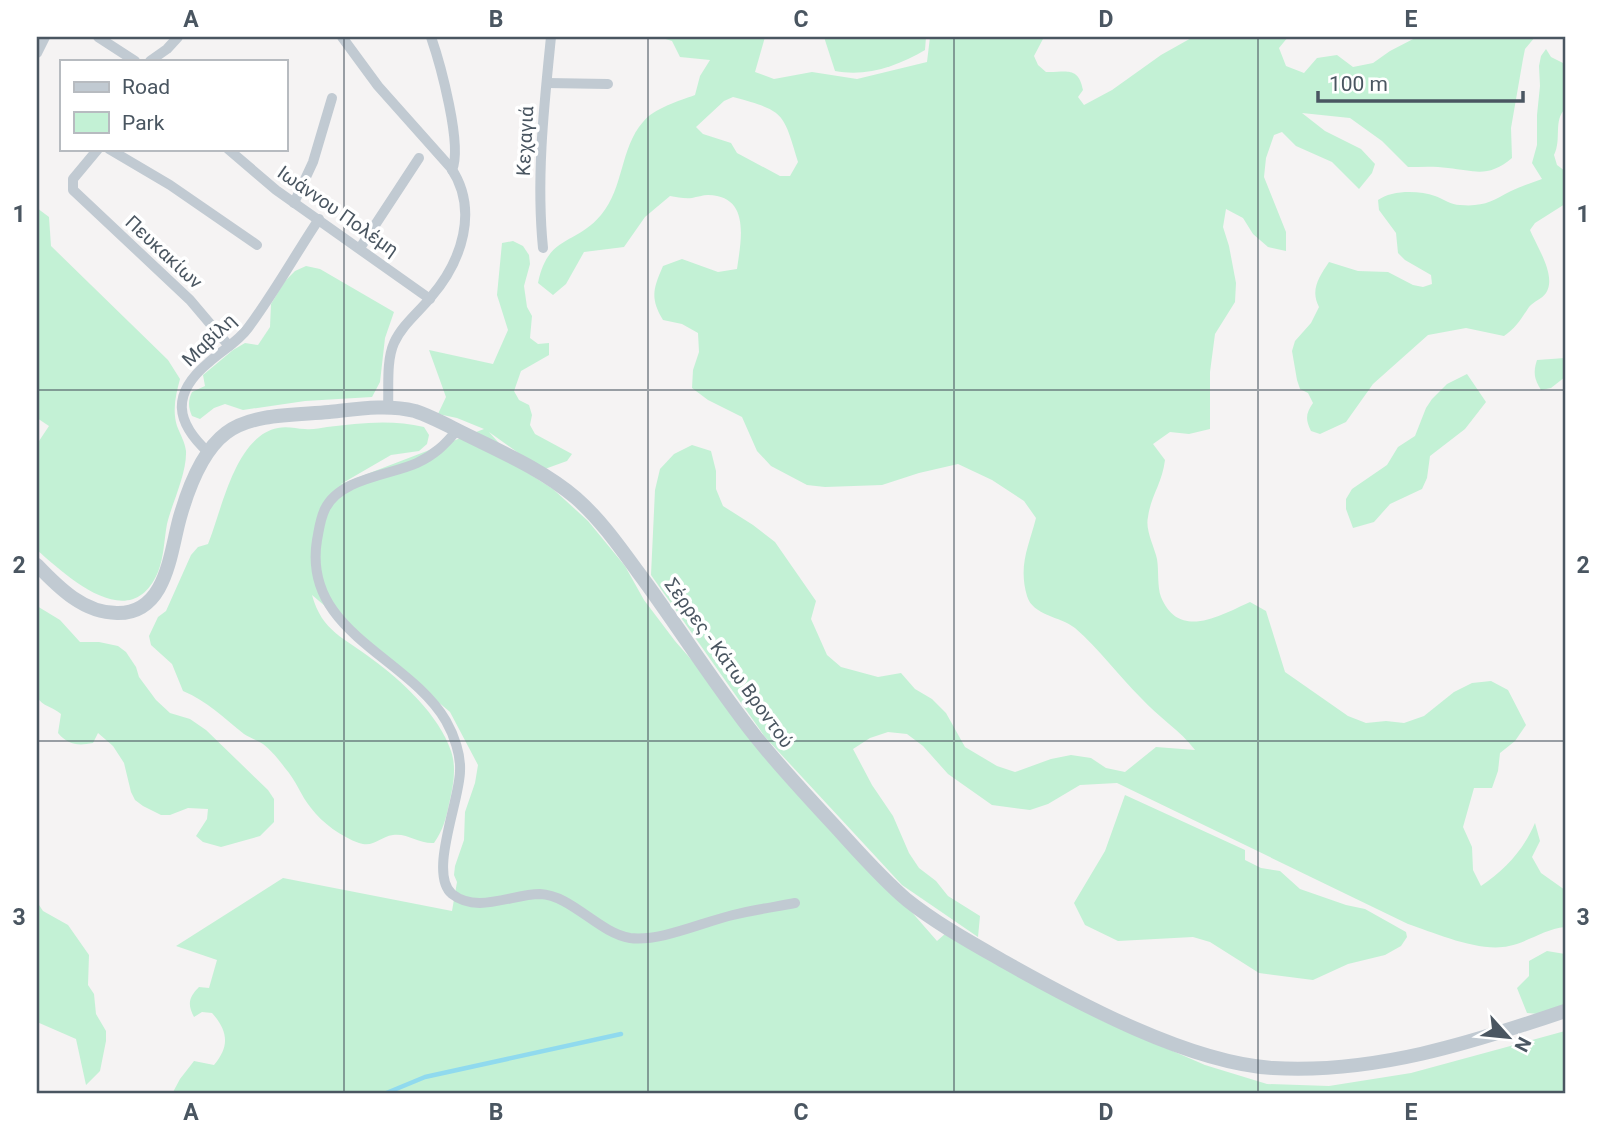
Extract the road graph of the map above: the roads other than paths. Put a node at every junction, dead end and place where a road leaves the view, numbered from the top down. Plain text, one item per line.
1 (44, 37) edge
2 (98, 37) edge
3 (178, 37) edge
4 (342, 37) edge
5 (431, 37) edge
6 (551, 37) edge
7 (37, 53) edge
8 (133, 60) edge
9 (151, 60) edge
10 (547, 83) junction
11 (608, 84) dead end
12 (332, 99) dead end
13 (97, 150) edge
14 (111, 150) edge
15 (229, 150) edge
16 (419, 158) dead end
17 (452, 170) junction
18 (294, 203) junction
19 (319, 219) junction
20 (257, 245) dead end
21 (360, 248) junction
22 (542, 248) dead end
23 (430, 299) junction
24 (229, 346) junction
25 (388, 407) junction
26 (457, 430) junction
27 (209, 453) junction
28 (37, 565) edge
29 (795, 903) dead end
30 (1565, 1011) edge

1 - 7 street
2 - 8 street
3 - 9 street
4 - 17 street
5 - 17 street
6 - 10 street, Κεχαγιά
10 - 11 street
10 - 22 street, Κεχαγιά
12 - 18 street
13 - 24 street, Πευκακίων
14 - 20 street
15 - 18 street, Ιωάννου Πολέμη
16 - 21 street
17 - 23 street
18 - 19 street, Ιωάννου Πολέμη
19 - 21 street, Ιωάννου Πολέμη
19 - 24 street, Μαβίλη
21 - 23 street, Ιωάννου Πολέμη
23 - 25 street
24 - 27 street, Μαβίλη
25 - 26 street, Σέρρες - Κάτω Βροντού
25 - 27 street, Σέρρες - Κάτω Βροντού
26 - 29 street
26 - 30 street, Σέρρες - Κάτω Βροντού
27 - 28 street, Σέρρες - Κάτω Βροντού

